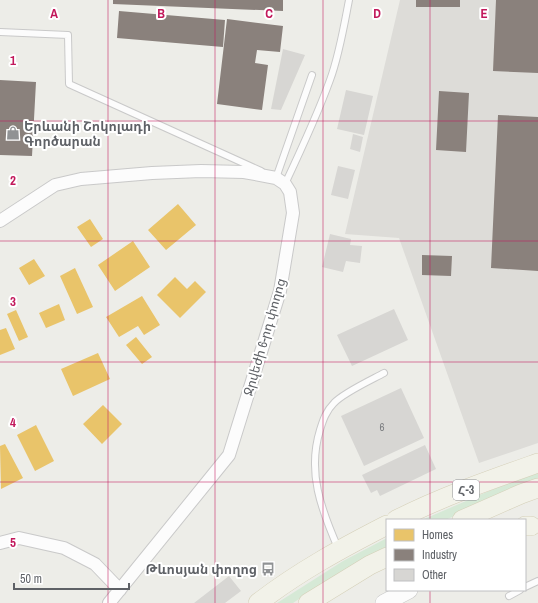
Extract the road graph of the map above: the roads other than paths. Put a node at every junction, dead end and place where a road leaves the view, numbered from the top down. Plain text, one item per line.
1 (348, 0) edge
2 (0, 32) edge
3 (312, 75) dead end
4 (281, 181) junction
5 (0, 221) edge
6 (384, 373) dead end
7 (538, 463) edge
8 (538, 488) edge
9 (398, 519) edge
10 (464, 519) edge
11 (386, 526) edge
12 (0, 543) edge
13 (338, 550) junction
14 (386, 557) edge
15 (538, 580) edge
16 (526, 586) edge
17 (120, 590) junction
18 (407, 591) edge
19 (518, 591) edge
20 (509, 596) dead end
21 (109, 603) edge
22 (258, 603) edge
23 (308, 603) edge
24 (384, 603) edge

1 - 4 lane
2 - 4 lane
3 - 4 lane
4 - 5 street
4 - 17 street, Ջրվեժի 6-րդ փողոց
6 - 13 lane
7 - 9 main road, Հ-3
8 - 10 main road, Հ-3
11 - 13 main road
12 - 17 street
13 - 22 main road
14 - 23 main road
15 - 16 lane
17 - 21 street, Ջրվեժի 6-րդ փողոց
18 - 24 street
19 - 20 lane

